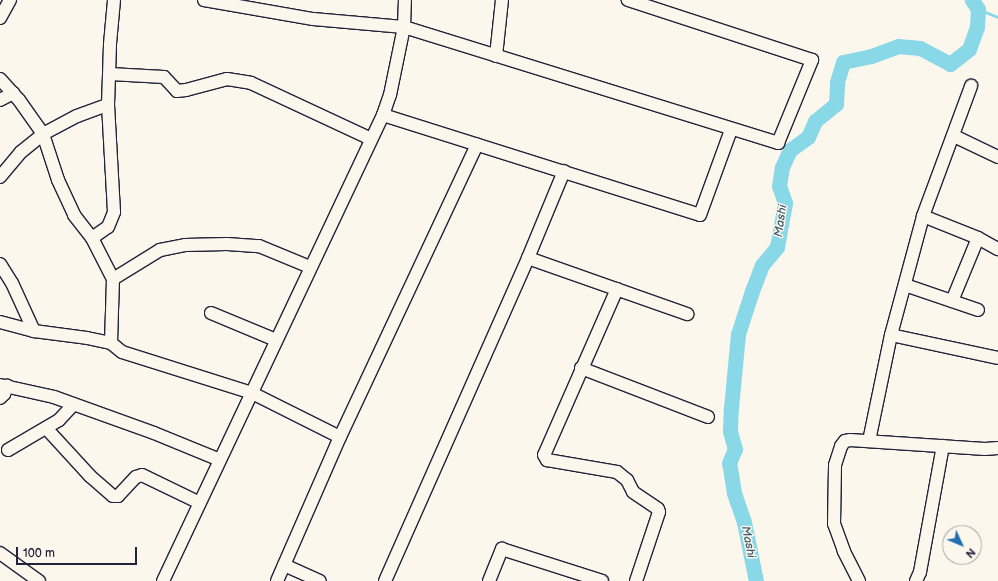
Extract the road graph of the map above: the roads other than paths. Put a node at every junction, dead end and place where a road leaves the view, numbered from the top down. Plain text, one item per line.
1 (10, 0) edge
2 (114, 0) edge
3 (204, 0) edge
4 (405, 0) edge
5 (502, 0) edge
6 (628, 0) edge
7 (0, 18) edge
8 (404, 27) junction
9 (496, 56) junction
10 (110, 74) junction
11 (0, 79) edge
12 (971, 86) dead end
13 (13, 93) junction
14 (0, 100) edge
15 (108, 105) junction
16 (383, 115) junction
17 (731, 130) junction
18 (43, 134) junction
19 (954, 136) junction
20 (371, 139) junction
21 (477, 144) junction
22 (998, 157) edge
23 (564, 171) junction
24 (0, 177) edge
25 (923, 216) junction
26 (92, 238) junction
27 (978, 238) junction
28 (998, 249) edge
29 (528, 258) junction
30 (0, 264) edge
31 (310, 267) junction
32 (113, 279) junction
33 (905, 285) junction
34 (617, 289) junction
35 (952, 301) junction
36 (978, 310) dead end
37 (211, 313) dead end
38 (687, 314) dead end
39 (0, 322) edge
40 (34, 331) junction
41 (891, 335) junction
42 (276, 340) junction
43 (111, 343) junction
44 (998, 358) edge
45 (581, 368) junction
46 (3, 386) edge
47 (252, 393) junction
48 (0, 398) edge
49 (73, 405) junction
50 (708, 417) dead end
51 (46, 428) junction
52 (340, 437) junction
53 (869, 441) junction
54 (943, 446) junction
55 (998, 448) edge
56 (8, 450) dead end
57 (220, 460) junction
58 (200, 503) junction
59 (0, 553) edge
60 (284, 566) junction
61 (39, 581) edge
62 (163, 581) edge
63 (277, 581) edge
64 (320, 581) edge
65 (385, 581) edge
66 (489, 581) edge
67 (602, 581) edge
68 (636, 581) edge
69 (859, 581) edge
70 (916, 581) edge

1 - 7 street
2 - 10 street
3 - 8 street
4 - 8 street
5 - 9 street
6 - 17 street
8 - 9 street
8 - 16 street
9 - 17 street
10 - 15 street
10 - 20 street
11 - 13 street
12 - 19 street
13 - 14 street
13 - 18 street
15 - 18 street
15 - 26 street
16 - 20 street
16 - 21 street
17 - 23 street
18 - 24 street
18 - 26 street
19 - 22 street
19 - 25 street
20 - 31 street
21 - 23 street
21 - 52 street
23 - 29 street
25 - 27 street
25 - 33 street
26 - 32 street
27 - 28 street
27 - 35 street
29 - 34 street
29 - 65 street
30 - 40 street
31 - 32 street
31 - 42 street
32 - 43 street
33 - 35 street
33 - 41 street
34 - 38 street
34 - 45 street
35 - 36 street
37 - 42 street
39 - 40 street
40 - 43 street
41 - 44 street
41 - 53 street
42 - 47 street
43 - 47 street
45 - 50 street
45 - 68 street
46 - 48 street
46 - 49 street
47 - 52 street
47 - 57 street
49 - 51 street
49 - 57 street
51 - 56 street
51 - 58 street
52 - 60 street
53 - 54 street
53 - 69 street
54 - 55 street
54 - 70 street
57 - 58 street
58 - 62 street
59 - 61 street
60 - 63 street
60 - 64 street
66 - 67 street

